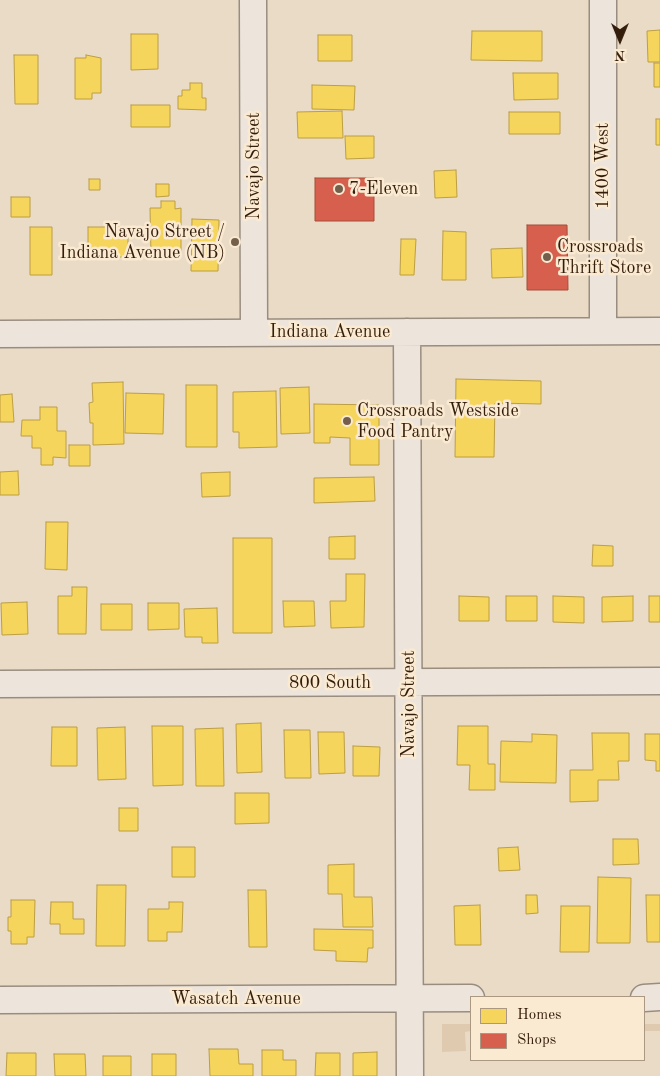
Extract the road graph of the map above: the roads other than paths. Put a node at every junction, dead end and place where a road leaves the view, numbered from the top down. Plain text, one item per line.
1 (253, 0) edge
2 (603, 0) edge
3 (603, 331) junction
4 (660, 331) edge
5 (254, 332) junction
6 (408, 332) junction
7 (0, 334) edge
8 (660, 681) edge
9 (409, 682) junction
10 (0, 684) edge
11 (410, 998) junction
12 (470, 998) edge
13 (645, 998) edge
14 (660, 998) edge
15 (0, 1000) edge
16 (410, 1076) edge

1 - 5 street, Navajo Street
2 - 3 street, 1400 West
3 - 4 street, Indiana Avenue
3 - 6 street, Indiana Avenue
5 - 6 street, Indiana Avenue
5 - 7 street, Indiana Avenue
6 - 9 street, Navajo Street
8 - 9 street, 800 South
9 - 10 street, 800 South
9 - 11 street, Navajo Street
11 - 12 street, Wasatch Avenue
11 - 15 street, Wasatch Avenue
11 - 16 street, Navajo Street
13 - 14 street

